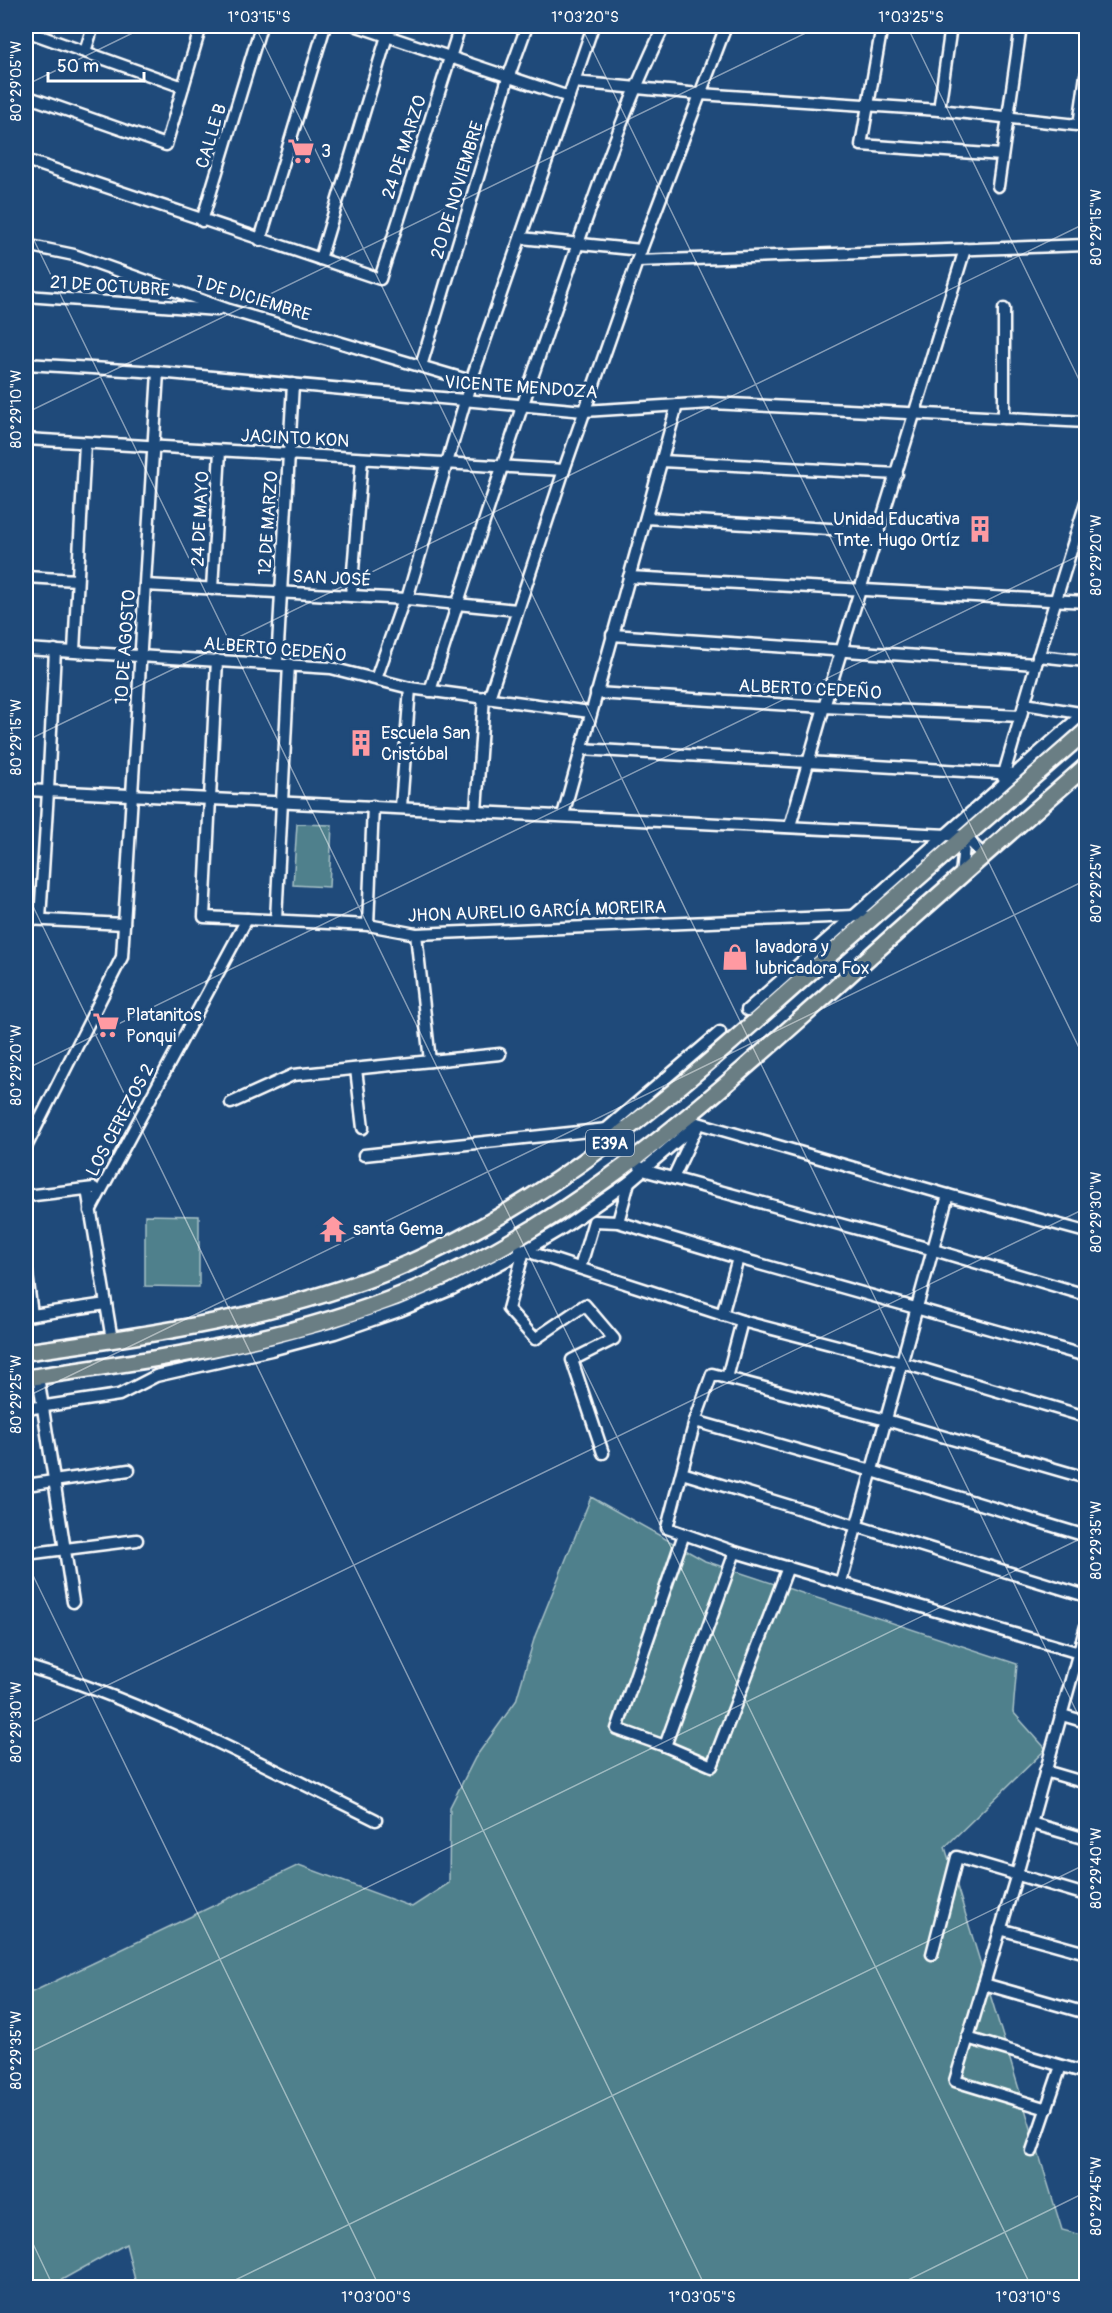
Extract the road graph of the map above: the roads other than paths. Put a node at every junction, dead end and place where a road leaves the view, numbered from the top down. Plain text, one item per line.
1 (93, 26) edge
2 (201, 26) edge
3 (261, 26) edge
4 (325, 26) edge
5 (357, 26) edge
6 (460, 26) edge
7 (527, 26) edge
8 (593, 26) edge
9 (664, 26) edge
10 (726, 26) edge
11 (882, 26) edge
12 (951, 26) edge
13 (1020, 26) edge
14 (1074, 26) edge
15 (1086, 27) edge
16 (26, 31) edge
17 (388, 31) edge
18 (85, 52) junction
19 (450, 58) junction
20 (1086, 75) edge
21 (508, 78) junction
22 (574, 82) junction
23 (183, 87) junction
24 (636, 88) junction
25 (700, 94) junction
26 (26, 96) edge
27 (569, 97) junction
28 (869, 105) junction
29 (939, 110) junction
30 (1007, 117) junction
31 (1083, 125) edge
32 (1002, 155) junction
33 (26, 160) edge
34 (998, 186) dead end
35 (202, 221) junction
36 (521, 238) junction
37 (260, 240) junction
38 (26, 245) edge
39 (578, 245) junction
40 (1086, 245) edge
41 (965, 249) junction
42 (639, 256) junction
43 (320, 259) junction
44 (26, 296) edge
45 (195, 304) junction
46 (1004, 309) dead end
47 (26, 364) edge
48 (421, 366) junction
49 (158, 372) junction
50 (471, 381) junction
51 (293, 384) junction
52 (465, 400) junction
53 (522, 405) junction
54 (677, 405) junction
55 (584, 411) junction
56 (915, 413) junction
57 (1004, 418) junction
58 (1086, 422) edge
59 (26, 439) edge
60 (85, 443) junction
61 (153, 447) junction
62 (220, 451) junction
63 (289, 455) junction
64 (362, 459) junction
65 (662, 461) junction
66 (446, 463) junction
67 (502, 466) junction
68 (564, 470) junction
69 (897, 474) junction
70 (1086, 502) edge
71 (646, 518) junction
72 (879, 532) junction
73 (1081, 538) edge
74 (26, 577) edge
75 (629, 578) junction
76 (77, 580) junction
77 (145, 585) junction
78 (212, 589) junction
79 (861, 590) junction
80 (280, 592) junction
81 (351, 596) junction
82 (406, 599) junction
83 (1057, 600) junction
84 (1086, 602) edge
85 (457, 604) junction
86 (517, 610) junction
87 (612, 635) junction
88 (26, 649) edge
89 (55, 650) junction
90 (842, 650) junction
91 (74, 651) junction
92 (140, 656) junction
93 (217, 660) junction
94 (1037, 660) junction
95 (1086, 661) edge
96 (283, 663) junction
97 (376, 679) junction
98 (410, 688) junction
99 (430, 691) junction
100 (596, 693) junction
101 (487, 697) junction
102 (1025, 704) junction
103 (824, 707) junction
104 (590, 712) junction
105 (1086, 713) edge
106 (1021, 716) junction
107 (1086, 731) edge
108 (581, 749) junction
109 (808, 763) junction
110 (1086, 766) edge
111 (1010, 773) junction
112 (26, 790) edge
113 (48, 791) junction
114 (132, 794) junction
115 (211, 799) junction
116 (283, 802) junction
117 (374, 806) junction
118 (401, 807) junction
119 (476, 811) junction
120 (563, 815) junction
121 (790, 826) junction
122 (947, 834) junction
123 (965, 836) junction
124 (983, 855) junction
125 (961, 875) junction
126 (855, 916) junction
127 (873, 917) junction
128 (26, 919) edge
129 (39, 919) junction
130 (247, 919) junction
131 (276, 920) junction
132 (124, 924) junction
133 (368, 925) junction
134 (416, 934) junction
135 (747, 1010) dead end
136 (720, 1032) dead end
137 (500, 1054) dead end
138 (430, 1061) junction
139 (356, 1069) junction
140 (231, 1103) dead end
141 (695, 1119) junction
142 (630, 1127) junction
143 (363, 1128) dead end
144 (605, 1130) junction
145 (26, 1147) edge
146 (364, 1155) dead end
147 (638, 1165) junction
148 (673, 1178) junction
149 (629, 1182) junction
150 (103, 1187) junction
151 (87, 1189) junction
152 (948, 1195) junction
153 (26, 1196) edge
154 (90, 1211) junction
155 (618, 1222) junction
156 (1086, 1232) edge
157 (508, 1244) junction
158 (933, 1250) junction
159 (524, 1251) junction
160 (738, 1258) junction
161 (26, 1266) edge
162 (580, 1268) junction
163 (1086, 1295) edge
164 (105, 1304) junction
165 (917, 1308) junction
166 (29, 1315) edge
167 (722, 1316) junction
168 (742, 1321) junction
169 (112, 1340) junction
170 (26, 1352) edge
171 (1086, 1356) edge
172 (903, 1363) junction
173 (32, 1377) edge
174 (727, 1378) junction
175 (43, 1406) junction
176 (26, 1408) edge
177 (1086, 1417) edge
178 (886, 1420) junction
179 (695, 1421) junction
180 (603, 1453) dead end
181 (129, 1470) dead end
182 (872, 1471) junction
183 (682, 1473) junction
184 (1086, 1478) edge
185 (55, 1481) junction
186 (26, 1485) edge
187 (856, 1525) junction
188 (684, 1534) junction
189 (1086, 1536) edge
190 (137, 1540) dead end
191 (65, 1549) junction
192 (735, 1552) junction
193 (26, 1554) edge
194 (788, 1567) junction
195 (841, 1582) junction
196 (1086, 1596) edge
197 (73, 1602) dead end
198 (1086, 1626) edge
199 (1082, 1654) edge
200 (26, 1666) edge
201 (1062, 1715) junction
202 (1086, 1722) edge
203 (665, 1746) junction
204 (1045, 1771) junction
205 (1086, 1782) edge
206 (376, 1820) dead end
207 (1031, 1823) junction
208 (1086, 1839) edge
209 (1017, 1874) junction
210 (1086, 1895) edge
211 (1000, 1929) junction
212 (1086, 1953) edge
213 (932, 1954) dead end
214 (984, 1984) junction
215 (1086, 2013) edge
216 (967, 2037) junction
217 (1061, 2066) junction
218 (1086, 2073) edge
219 (1047, 2109) junction
220 (1032, 2151) dead end

1 - 18 street
2 - 23 street
3 - 35 street, CALLE B
4 - 37 street
5 - 17 street
6 - 19 street, 24 DE MARZO
7 - 21 street, 20 DE NOVIEMBRE
8 - 22 street
9 - 24 street
10 - 25 street
11 - 28 street
12 - 29 street
13 - 30 street
14 - 15 street
16 - 18 street
17 - 19 street
17 - 43 street
18 - 23 street
19 - 21 street
19 - 43 street, 24 DE MARZO
20 - 31 street
21 - 27 street
21 - 48 street, 20 DE NOVIEMBRE
22 - 24 street
22 - 27 street
23 - 26 street
24 - 25 street
24 - 39 street
25 - 28 street
25 - 42 street
27 - 36 street
28 - 29 street
28 - 32 street
29 - 30 street
30 - 31 street
30 - 32 street
32 - 34 street
33 - 35 street
35 - 37 street
36 - 39 street
36 - 50 street
37 - 43 street
38 - 45 street, 1 DE DICIEMBRE
39 - 42 street
39 - 53 street
40 - 41 street
41 - 42 street
41 - 56 street
42 - 55 street
44 - 45 street, 21 DE OCTUBRE
45 - 48 street, 1 DE DICIEMBRE
46 - 57 street
47 - 49 street, VICENTE MENDOZA
48 - 50 street, 1 DE DICIEMBRE
49 - 51 street, VICENTE MENDOZA
49 - 61 street, 10 DE AGOSTO
50 - 52 street
51 - 52 street, VICENTE MENDOZA
51 - 63 street, 12 DE MARZO
52 - 53 street, VICENTE MENDOZA
52 - 66 street
53 - 55 street, VICENTE MENDOZA
53 - 67 street
54 - 55 street, VICENTE MENDOZA
54 - 56 street, VICENTE MENDOZA
54 - 65 street
55 - 68 street
56 - 57 street, VICENTE MENDOZA
56 - 69 street
57 - 58 street, VICENTE MENDOZA
59 - 60 street, JACINTO KON
60 - 61 street, JACINTO KON
60 - 76 street
61 - 62 street, JACINTO KON
61 - 77 street, 10 DE AGOSTO
62 - 63 street, JACINTO KON
62 - 78 street, 24 DE MAYO
63 - 64 street, JACINTO KON
63 - 80 street, 12 DE MARZO
64 - 66 street, JACINTO KON
64 - 81 street
65 - 69 street
65 - 71 street
66 - 67 street, JACINTO KON
66 - 82 street
67 - 68 street, JACINTO KON
67 - 85 street
68 - 86 street
69 - 72 street
70 - 73 street
71 - 72 street
71 - 75 street
72 - 79 street
73 - 83 street
74 - 76 street
75 - 79 street
75 - 87 street
76 - 91 street
77 - 78 street, SAN JOSÉ
77 - 92 street, 10 DE AGOSTO
78 - 80 street, SAN JOSÉ
79 - 83 street
79 - 90 street
80 - 81 street, SAN JOSÉ
80 - 96 street, 12 DE MARZO
81 - 82 street, SAN JOSÉ
82 - 85 street, SAN JOSÉ
82 - 97 street
83 - 84 street
83 - 94 street
85 - 86 street, SAN JOSÉ
85 - 99 street
86 - 101 street
87 - 90 street
87 - 100 street
88 - 89 street, ALBERTO CEDEÑO
89 - 91 street, ALBERTO CEDEÑO
89 - 113 street
90 - 94 street
90 - 103 street
91 - 92 street, ALBERTO CEDEÑO
92 - 93 street, ALBERTO CEDEÑO
92 - 114 street, 10 DE AGOSTO
93 - 96 street, ALBERTO CEDEÑO
93 - 115 street
94 - 95 street
94 - 102 street
96 - 97 street, ALBERTO CEDEÑO
96 - 116 street, 12 DE MARZO
97 - 98 street, ALBERTO CEDEÑO
98 - 99 street, ALBERTO CEDEÑO
98 - 118 street
99 - 101 street, ALBERTO CEDEÑO
100 - 103 street, ALBERTO CEDEÑO
100 - 104 street
101 - 104 street, ALBERTO CEDEÑO
101 - 119 street
102 - 105 street
102 - 106 street
103 - 106 street, ALBERTO CEDEÑO
103 - 109 street
104 - 108 street
105 - 111 street
106 - 111 street
107 - 123 main road, E39A
108 - 109 street
108 - 120 street
109 - 111 street
109 - 121 street
110 - 124 main road, E39A
111 - 122 street
112 - 113 street
113 - 114 street
113 - 129 street
114 - 115 street
114 - 132 street, 10 DE AGOSTO
115 - 116 street
115 - 130 street, JHON AURELIO GARCÍA MOREIRA
116 - 117 street
116 - 131 street, 12 DE MARZO
117 - 118 street
117 - 133 street
118 - 119 street
119 - 120 street
120 - 121 street
121 - 122 street
122 - 123 street
122 - 126 street
123 - 124 street
123 - 125 street
123 - 127 main road, E39A
124 - 125 main road, E39A
125 - 141 main road, E39A
126 - 127 street, JHON AURELIO GARCÍA MOREIRA
126 - 134 street, JHON AURELIO GARCÍA MOREIRA
126 - 135 street
127 - 142 main road, E39A
128 - 129 street
129 - 132 street
130 - 131 street, JHON AURELIO GARCÍA MOREIRA
130 - 150 street, LOS CEREZOS 2
131 - 133 street, JHON AURELIO GARCÍA MOREIRA
132 - 145 street, 10 DE AGOSTO
133 - 134 street, JHON AURELIO GARCÍA MOREIRA
134 - 138 street
136 - 144 street
137 - 138 street
138 - 139 street
139 - 140 street
139 - 143 street
141 - 147 main road, E39A
141 - 148 street
141 - 152 street
142 - 144 street
142 - 169 main road, E39A
144 - 146 street
147 - 148 street
147 - 149 street
147 - 157 main road, E39A
148 - 158 street
149 - 155 street
149 - 159 street
150 - 151 street
150 - 154 street, LOS CEREZOS 2
151 - 153 street
151 - 154 street
152 - 156 street
152 - 158 street
154 - 164 street
155 - 160 street
155 - 162 street
157 - 159 street
157 - 173 main road, E39A
158 - 163 street
158 - 165 street
159 - 162 street
159 - 175 street
159 - 180 street
160 - 165 street
160 - 167 street
161 - 166 street
162 - 167 street
164 - 166 street
164 - 169 street
165 - 171 street
165 - 172 street
167 - 168 street
168 - 172 street
168 - 174 street
169 - 170 main road, E39A
172 - 177 street
172 - 178 street
173 - 175 street
174 - 178 street
174 - 179 street
175 - 176 street
175 - 185 street
178 - 182 street
178 - 184 street
179 - 182 street
179 - 183 street
181 - 185 street
182 - 187 street
182 - 189 street
183 - 187 street
183 - 188 street
185 - 186 street
185 - 191 street
187 - 195 street
187 - 196 street
188 - 192 street
188 - 203 street
190 - 191 street
191 - 193 street
191 - 197 street
192 - 194 street
192 - 203 street
194 - 195 street
194 - 203 street
195 - 199 street
198 - 199 street
199 - 201 street
200 - 206 street
201 - 202 street
201 - 204 street
204 - 205 street
204 - 207 street
207 - 208 street
207 - 209 street
209 - 210 street
209 - 211 street
209 - 213 street
211 - 212 street
211 - 214 street
214 - 215 street
214 - 216 street
216 - 217 street
216 - 219 street
217 - 218 street
217 - 219 street
219 - 220 street

